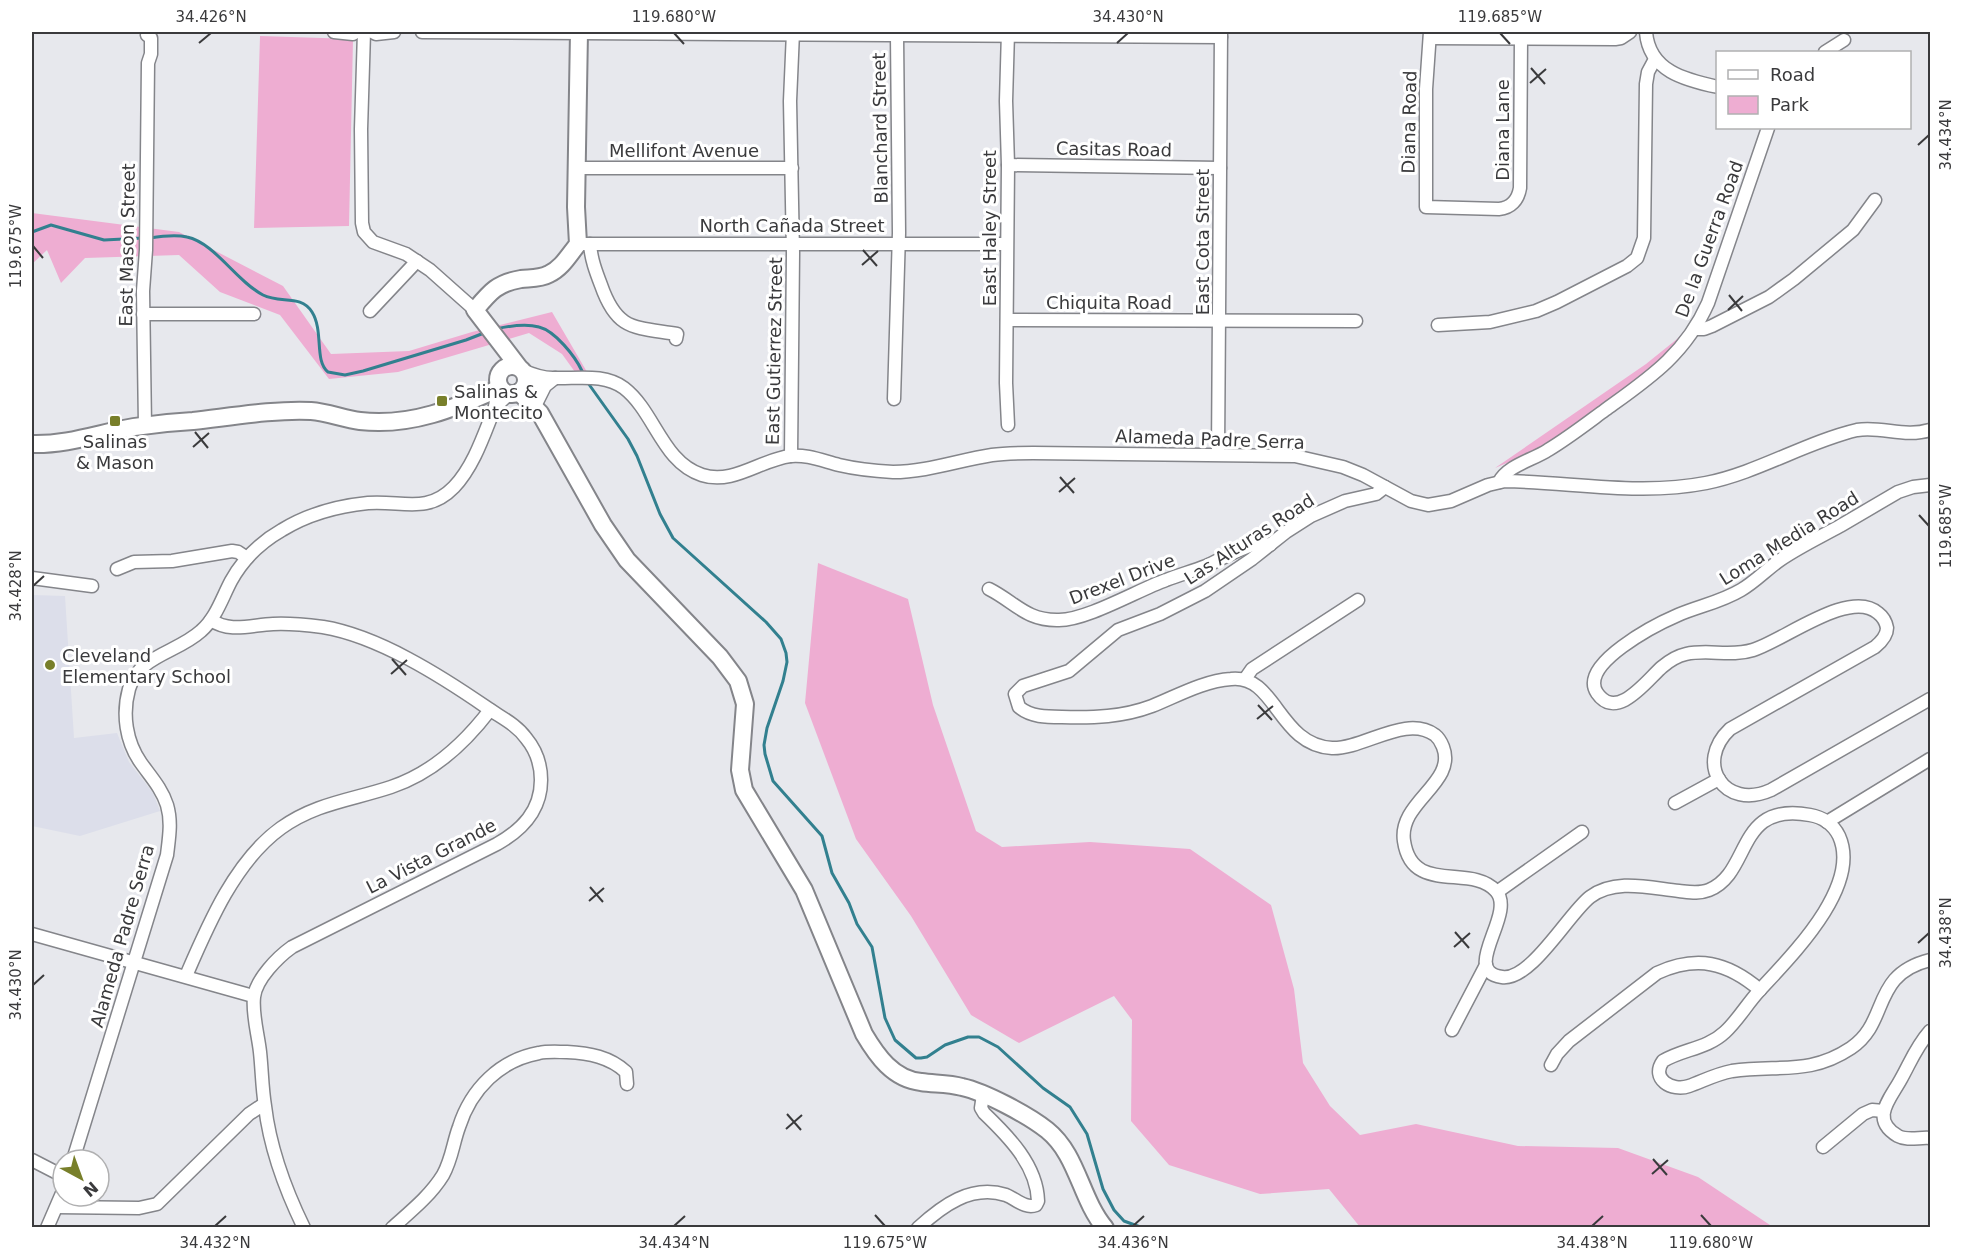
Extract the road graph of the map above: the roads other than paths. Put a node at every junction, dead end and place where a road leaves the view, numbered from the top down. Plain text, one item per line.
1 (334, 32) edge
2 (356, 32) edge
3 (364, 32) edge
4 (372, 32) edge
5 (394, 32) edge
6 (422, 32) edge
7 (579, 32) edge
8 (1630, 32) edge
9 (1646, 32) edge
10 (148, 33) edge
11 (793, 33) edge
12 (867, 33) edge
13 (1008, 33) edge
14 (1114, 33) edge
15 (1221, 34) edge
16 (1430, 35) edge
17 (897, 36) junction
18 (1521, 38) junction
19 (1844, 40) dead end
20 (1827, 51) edge
21 (1656, 59) junction
22 (1716, 86) edge
23 (1768, 129) edge
24 (1008, 165) junction
25 (576, 168) junction
26 (792, 168) junction
27 (1220, 168) junction
28 (1875, 200) dead end
29 (1426, 207) joint
30 (793, 243) junction
31 (899, 243) junction
32 (584, 244) junction
33 (1006, 244) junction
34 (417, 261) junction
35 (475, 310) junction
36 (370, 311) dead end
37 (143, 314) junction
38 (254, 314) dead end
39 (1007, 320) junction
40 (1219, 321) junction
41 (1356, 321) dead end
42 (1438, 325) dead end
43 (1695, 329) junction
44 (676, 339) dead end
45 (553, 378) junction
46 (512, 382) junction
47 (894, 399) dead end
48 (465, 402) junction
49 (491, 405) junction
50 (539, 408) junction
51 (145, 426) junction
52 (1008, 426) dead end
53 (1930, 430) edge
54 (32, 444) edge
55 (1218, 453) junction
56 (791, 456) junction
57 (1499, 482) junction
58 (1930, 485) edge
59 (1385, 487) junction
60 (1270, 545) junction
61 (247, 558) junction
62 (117, 569) dead end
63 (32, 578) edge
64 (92, 586) dead end
65 (989, 589) dead end
66 (1358, 600) dead end
67 (211, 620) junction
68 (1245, 679) junction
69 (1930, 699) edge
70 (490, 710) junction
71 (1930, 759) edge
72 (1719, 779) junction
73 (1675, 803) dead end
74 (1827, 822) junction
75 (1582, 832) dead end
76 (1497, 892) junction
77 (32, 934) edge
78 (1930, 960) edge
79 (134, 962) junction
80 (1486, 965) junction
81 (186, 976) junction
82 (1760, 990) junction
83 (254, 996) junction
84 (1452, 1029) dead end
85 (1930, 1031) edge
86 (1551, 1065) dead end
87 (627, 1084) dead end
88 (983, 1095) junction
89 (264, 1104) junction
90 (1884, 1111) junction
91 (1930, 1138) edge
92 (1823, 1147) dead end
93 (77, 1148) edge
94 (32, 1160) edge
95 (51, 1170) edge
96 (56, 1208) edge
97 (111, 1208) edge
98 (47, 1227) edge
99 (304, 1227) edge
100 (392, 1227) edge
101 (918, 1227) edge
102 (1105, 1227) edge

1 - 2 street
3 - 34 street
4 - 5 street
6 - 7 street
7 - 11 street
7 - 25 main road
8 - 18 street
9 - 21 street
10 - 37 street, East Mason Street
11 - 12 street
11 - 26 street, East Gutierrez Street
12 - 17 street
13 - 14 street
13 - 17 street
13 - 24 street, East Haley Street
14 - 15 street
15 - 27 street, East Cota Street
16 - 18 street
16 - 29 street, Diana Road
17 - 31 street, Blanchard Street
18 - 29 street, Diana Lane
19 - 20 street
21 - 22 street
21 - 42 street
23 - 43 street, De la Guerra Road
24 - 27 street, Casitas Road
24 - 33 street, East Haley Street
25 - 26 street, Mellifont Avenue
25 - 32 main road
26 - 30 street, East Gutierrez Street
27 - 40 street, East Cota Street
28 - 43 street
30 - 31 street, North Cañada Street
30 - 32 street, North Cañada Street
30 - 56 street, East Gutierrez Street
31 - 33 street, North Cañada Street
31 - 47 street, Blanchard Street
32 - 35 main road
32 - 44 street
33 - 39 street, East Haley Street
34 - 35 street
34 - 36 street
35 - 46 main road
37 - 38 street
37 - 51 street, East Mason Street
39 - 40 street, Chiquita Road
39 - 52 street, East Haley Street
40 - 41 street, Chiquita Road
40 - 55 street, East Cota Street
43 - 57 street, De la Guerra Road
45 - 46 street, Alameda Padre Serra
45 - 50 street
45 - 56 street, Alameda Padre Serra
46 - 48 main road
46 - 49 main road
46 - 50 main road
48 - 49 main road
48 - 51 main road
49 - 61 street, Alameda Padre Serra
50 - 88 main road
51 - 54 main road
53 - 57 street, Alameda Padre Serra
55 - 56 street, Alameda Padre Serra
55 - 59 street, Alameda Padre Serra
57 - 59 street, Alameda Padre Serra
58 - 72 street, Loma Media Road
59 - 60 street, Las Alturas Road
60 - 65 street, Drexel Drive
60 - 68 street, Las Alturas Road
61 - 62 street
61 - 67 street, Alameda Padre Serra
63 - 64 street
66 - 68 street
67 - 70 street, La Vista Grande
67 - 79 street, Alameda Padre Serra
68 - 76 street
69 - 72 street
70 - 81 street
70 - 83 street, La Vista Grande
71 - 74 street
72 - 73 street
74 - 80 street
74 - 82 street
75 - 76 street
76 - 80 street
77 - 79 street
78 - 82 street
79 - 81 street
79 - 93 street, Alameda Padre Serra
80 - 84 street
81 - 83 street
82 - 86 street
83 - 89 street
85 - 90 street
87 - 100 street
88 - 101 street
88 - 102 main road
89 - 97 street
89 - 99 street
90 - 91 street
90 - 92 street
94 - 95 street
96 - 98 street

